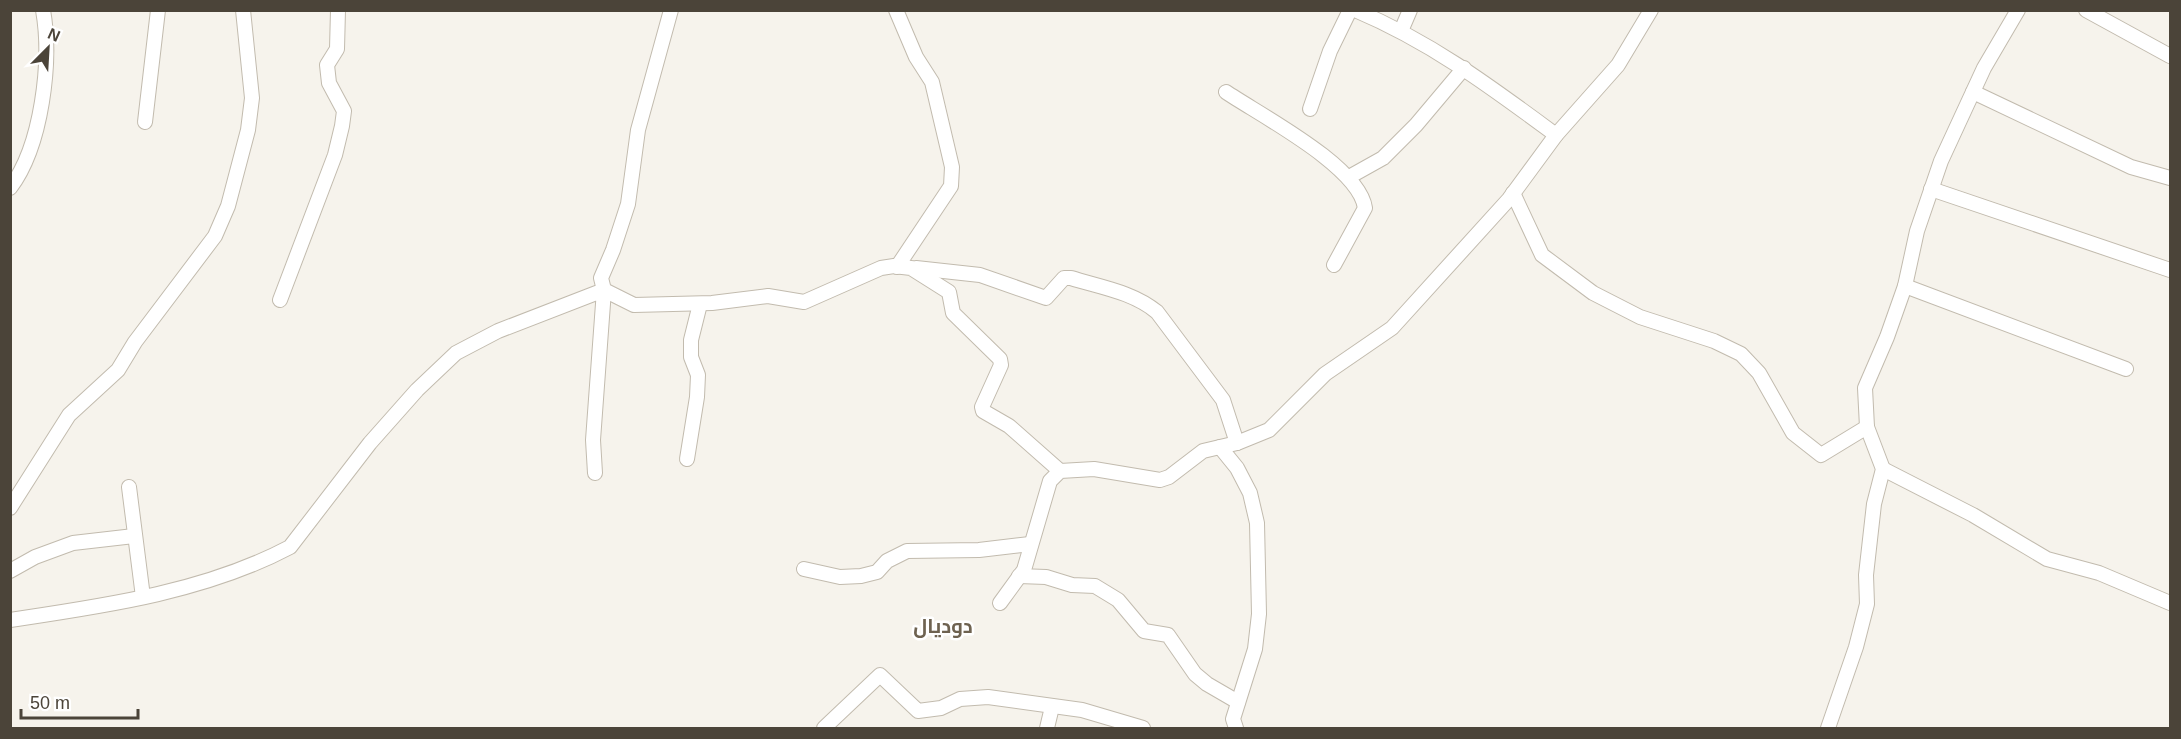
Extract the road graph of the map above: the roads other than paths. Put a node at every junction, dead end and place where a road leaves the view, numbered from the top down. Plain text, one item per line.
1 (43, 10) edge
2 (158, 10) edge
3 (243, 10) edge
4 (338, 10) edge
5 (671, 10) edge
6 (896, 10) edge
7 (1350, 10) edge
8 (1355, 10) edge
9 (1410, 10) edge
10 (1651, 10) edge
11 (2018, 10) edge
12 (2086, 10) edge
13 (1401, 31) junction
14 (2170, 56) edge
15 (1464, 68) junction
16 (1226, 92) dead end
17 (1973, 92) junction
18 (1310, 109) dead end
19 (145, 122) dead end
20 (1556, 135) junction
21 (1349, 177) junction
22 (2170, 178) edge
23 (10, 188) edge
24 (1931, 189) junction
25 (1513, 193) junction
26 (1334, 265) dead end
27 (904, 267) junction
28 (2170, 270) edge
29 (1905, 286) junction
30 (604, 290) junction
31 (280, 300) dead end
32 (700, 304) junction
33 (2126, 369) dead end
34 (1867, 427) junction
35 (1237, 443) junction
36 (1220, 447) junction
37 (687, 459) dead end
38 (1883, 469) junction
39 (1060, 471) junction
40 (595, 473) dead end
41 (129, 487) dead end
42 (10, 507) edge
43 (134, 536) junction
44 (1030, 544) junction
45 (804, 569) dead end
46 (10, 571) edge
47 (1019, 576) junction
48 (143, 597) junction
49 (1000, 603) dead end
50 (2170, 603) edge
51 (10, 620) edge
52 (1238, 702) junction
53 (1052, 707) junction
54 (824, 729) edge
55 (1047, 729) edge
56 (1143, 729) edge
57 (1236, 729) edge
58 (1828, 729) edge

1 - 23 street
2 - 19 street
3 - 42 street
4 - 31 street
5 - 30 street
6 - 27 street
7 - 18 street
8 - 13 street
9 - 13 street
10 - 20 street
11 - 17 street
12 - 14 street
13 - 15 street
15 - 20 street
15 - 21 street
16 - 21 street
17 - 22 street
17 - 24 street
20 - 25 street
21 - 26 street
24 - 28 street
24 - 29 street
25 - 34 street
25 - 35 street
27 - 32 street
27 - 35 street
27 - 39 street
29 - 33 street
29 - 34 street
30 - 32 street
30 - 40 street
30 - 48 street
32 - 37 street
34 - 38 street
35 - 36 street
36 - 39 street
36 - 52 street
38 - 50 street
38 - 58 street
39 - 44 street
41 - 43 street
43 - 46 street
43 - 48 street
44 - 45 street
44 - 47 street
47 - 49 street
47 - 52 street
48 - 51 street
52 - 57 street
53 - 54 street
53 - 55 street
53 - 56 street

